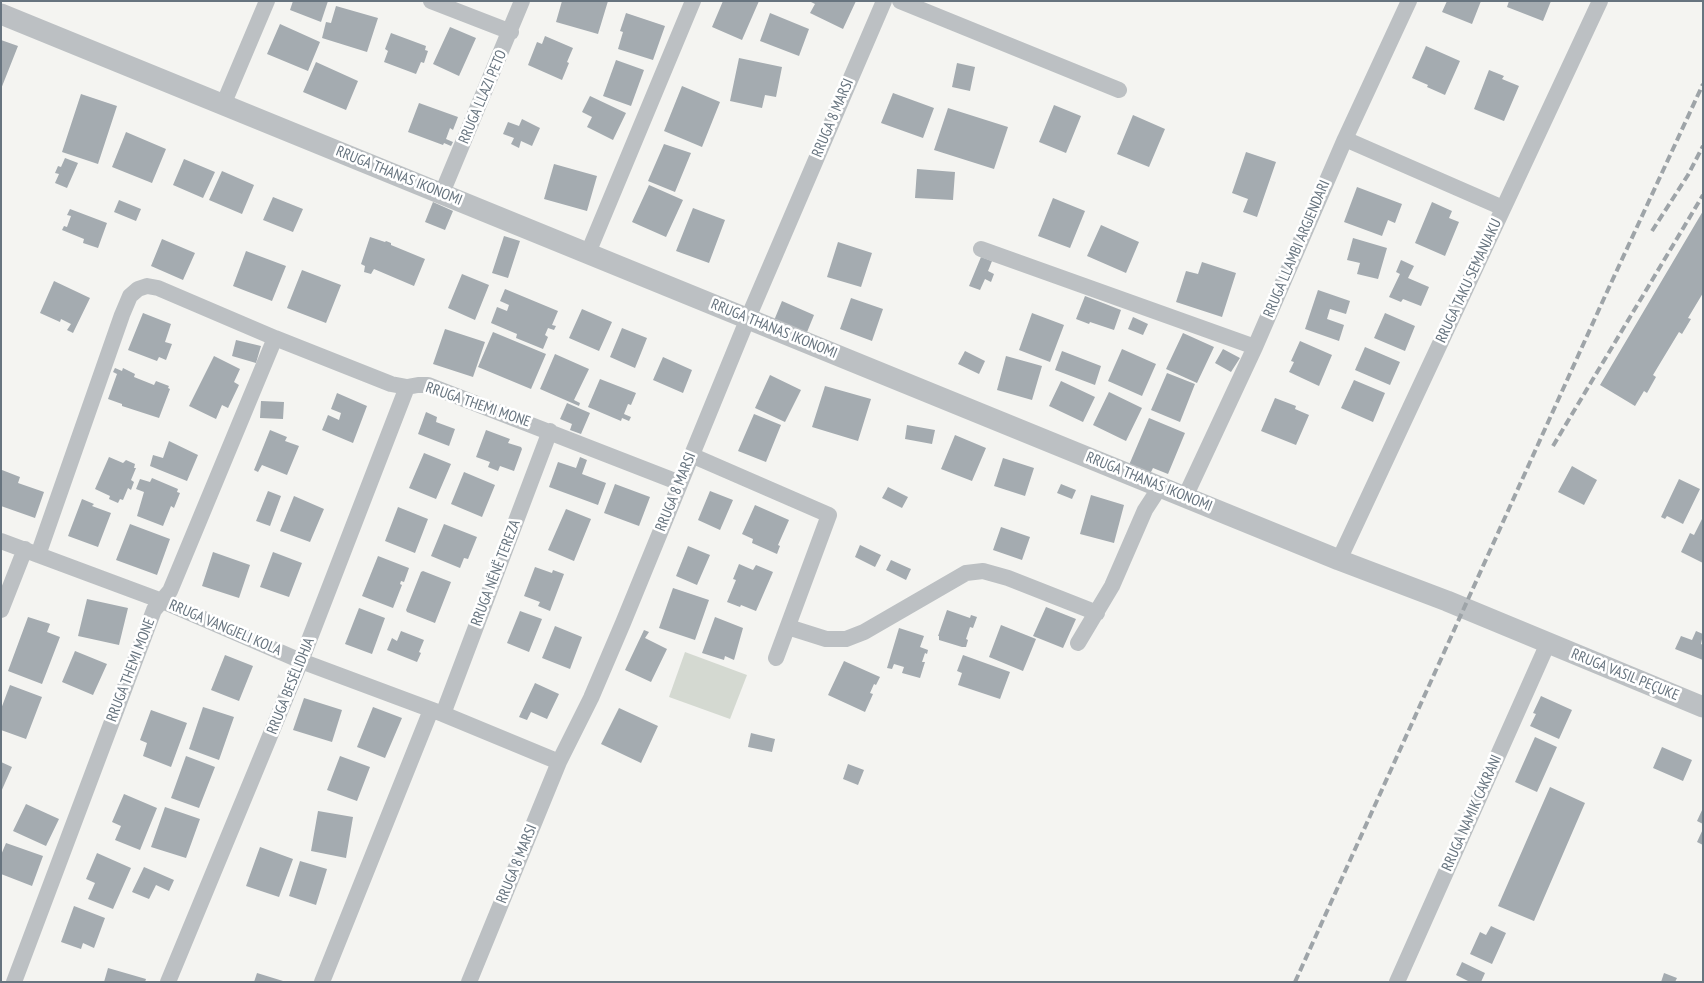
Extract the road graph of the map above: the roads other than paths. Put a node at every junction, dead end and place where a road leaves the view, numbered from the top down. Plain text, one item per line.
1 (267, 1) edge
2 (431, 1) edge
3 (522, 1) edge
4 (693, 1) edge
5 (884, 1) edge
6 (900, 1) edge
7 (1409, 1) edge
8 (1600, 1) edge
9 (1, 14) edge
10 (511, 32) junction
11 (1119, 90) dead end
12 (223, 105) junction
13 (1345, 139) junction
14 (442, 192) junction
15 (1503, 208) junction
16 (981, 249) dead end
17 (588, 253) junction
18 (748, 318) junction
19 (275, 338) junction
20 (1255, 347) junction
21 (407, 387) junction
22 (550, 431) junction
23 (691, 456) junction
24 (680, 483) junction
25 (1160, 488) junction
26 (1185, 497) junction
27 (1, 541) edge
28 (32, 552) junction
29 (1339, 560) junction
30 (162, 601) junction
31 (1, 610) edge
32 (1097, 613) junction
33 (788, 627) junction
34 (1078, 643) dead end
35 (1548, 644) junction
36 (776, 658) dead end
37 (302, 661) junction
38 (1703, 707) edge
39 (437, 712) junction
40 (559, 762) junction
41 (14, 982) edge
42 (168, 982) edge
43 (322, 982) edge
44 (469, 982) edge
45 (1397, 982) edge

1 - 12 street
2 - 10 street
3 - 10 street, RRUGA LLAZI PETO
4 - 17 street
5 - 18 street, RRUGA 8 MARSI
6 - 11 street
7 - 13 street, RRUGA LLAMBI ARGJENDARI
8 - 15 street, RRUGA TAKU SEMANJAKU
9 - 12 street, RRUGA THANAS IKONOMI
10 - 14 street, RRUGA LLAZI PETO
12 - 14 street, RRUGA THANAS IKONOMI
13 - 15 street
13 - 20 street, RRUGA LLAMBI ARGJENDARI
14 - 17 street, RRUGA THANAS IKONOMI
15 - 29 street, RRUGA TAKU SEMANJAKU
16 - 20 street
17 - 18 street, RRUGA THANAS IKONOMI
18 - 23 street, RRUGA 8 MARSI
18 - 25 street, RRUGA THANAS IKONOMI
19 - 21 street, RRUGA THEMI MONE
19 - 28 street, RRUGA THEMI MONE
19 - 30 street, RRUGA THEMI MONE
20 - 26 street, RRUGA LLAMBI ARGJENDARI
21 - 22 street, RRUGA THEMI MONE
21 - 37 street, RRUGA BESËLIDHJA
22 - 24 street, RRUGA THEMI MONE
22 - 39 street, RRUGA NËNË TEREZA
23 - 24 street, RRUGA 8 MARSI
23 - 33 street
24 - 40 street, RRUGA 8 MARSI
25 - 26 street, RRUGA THANAS IKONOMI
25 - 32 street
26 - 29 street, RRUGA THANAS IKONOMI
27 - 28 street, RRUGA VANGJELI KOLA
28 - 30 street, RRUGA VANGJELI KOLA
28 - 31 street, RRUGA THEMI MONE
29 - 35 street, RRUGA THANAS IKONOMI
30 - 37 street, RRUGA VANGJELI KOLA
30 - 41 street, RRUGA THEMI MONE
32 - 33 street
32 - 34 street
33 - 36 street
35 - 38 street, RRUGA VASIL PEÇUKE
35 - 45 street, RRUGA NAMIK CAKRANI
37 - 39 street, RRUGA VANGJELI KOLA
37 - 42 street, RRUGA BESËLIDHJA
39 - 40 street, RRUGA VANGJELI KOLA
39 - 43 street, RRUGA NËNË TEREZA
40 - 44 street, RRUGA 8 MARSI

